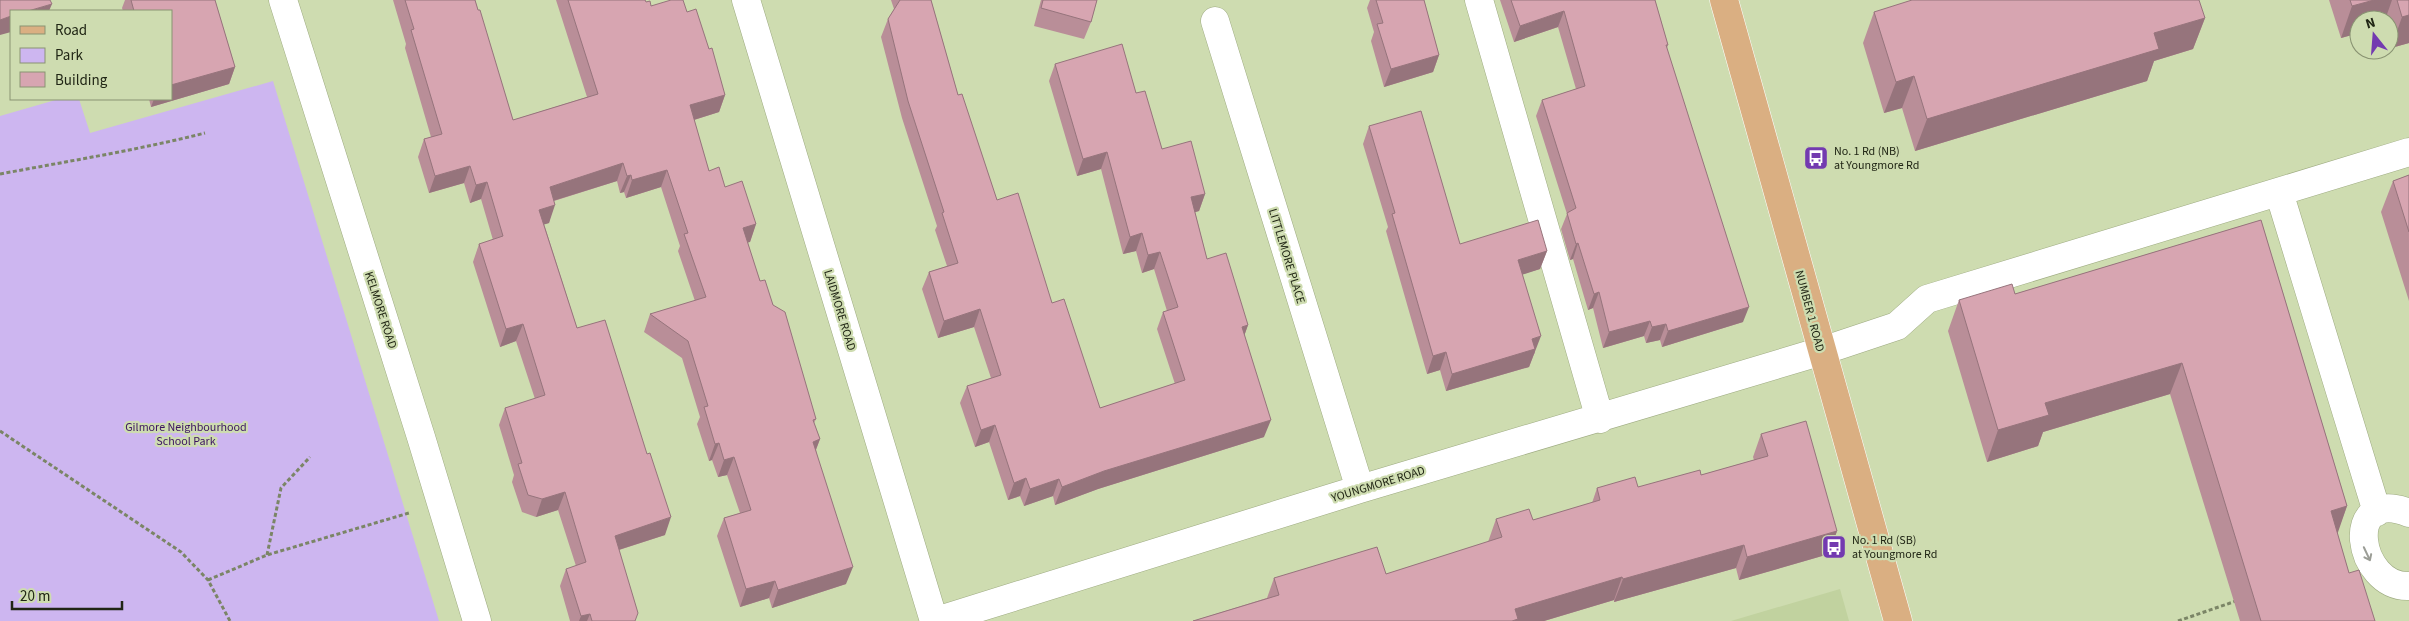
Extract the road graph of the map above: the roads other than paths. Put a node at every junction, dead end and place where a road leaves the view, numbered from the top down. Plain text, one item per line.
1 (283, 0) edge
2 (746, 0) edge
3 (1479, 0) edge
4 (1724, 0) edge
5 (1215, 22) dead end
6 (2409, 152) edge
7 (2279, 192) junction
8 (1822, 351) junction
9 (1600, 418) junction
10 (1360, 490) junction
11 (2377, 512) junction
12 (2409, 513) edge
13 (2409, 586) edge
14 (477, 621) edge
15 (935, 621) edge
16 (1898, 621) edge

1 - 14 street, KELMORE ROAD
2 - 15 street, LAIDMORE ROAD
3 - 9 street
4 - 8 main road, NUMBER 1 ROAD
5 - 10 street, LITTLEMORE PLACE
6 - 7 street, YOUNGMORE ROAD
7 - 8 street, YOUNGMORE ROAD
7 - 11 street
8 - 9 street, YOUNGMORE ROAD
8 - 16 main road, NUMBER 1 ROAD
9 - 10 street, YOUNGMORE ROAD
10 - 15 street, YOUNGMORE ROAD
11 - 12 street
11 -> 13 street

